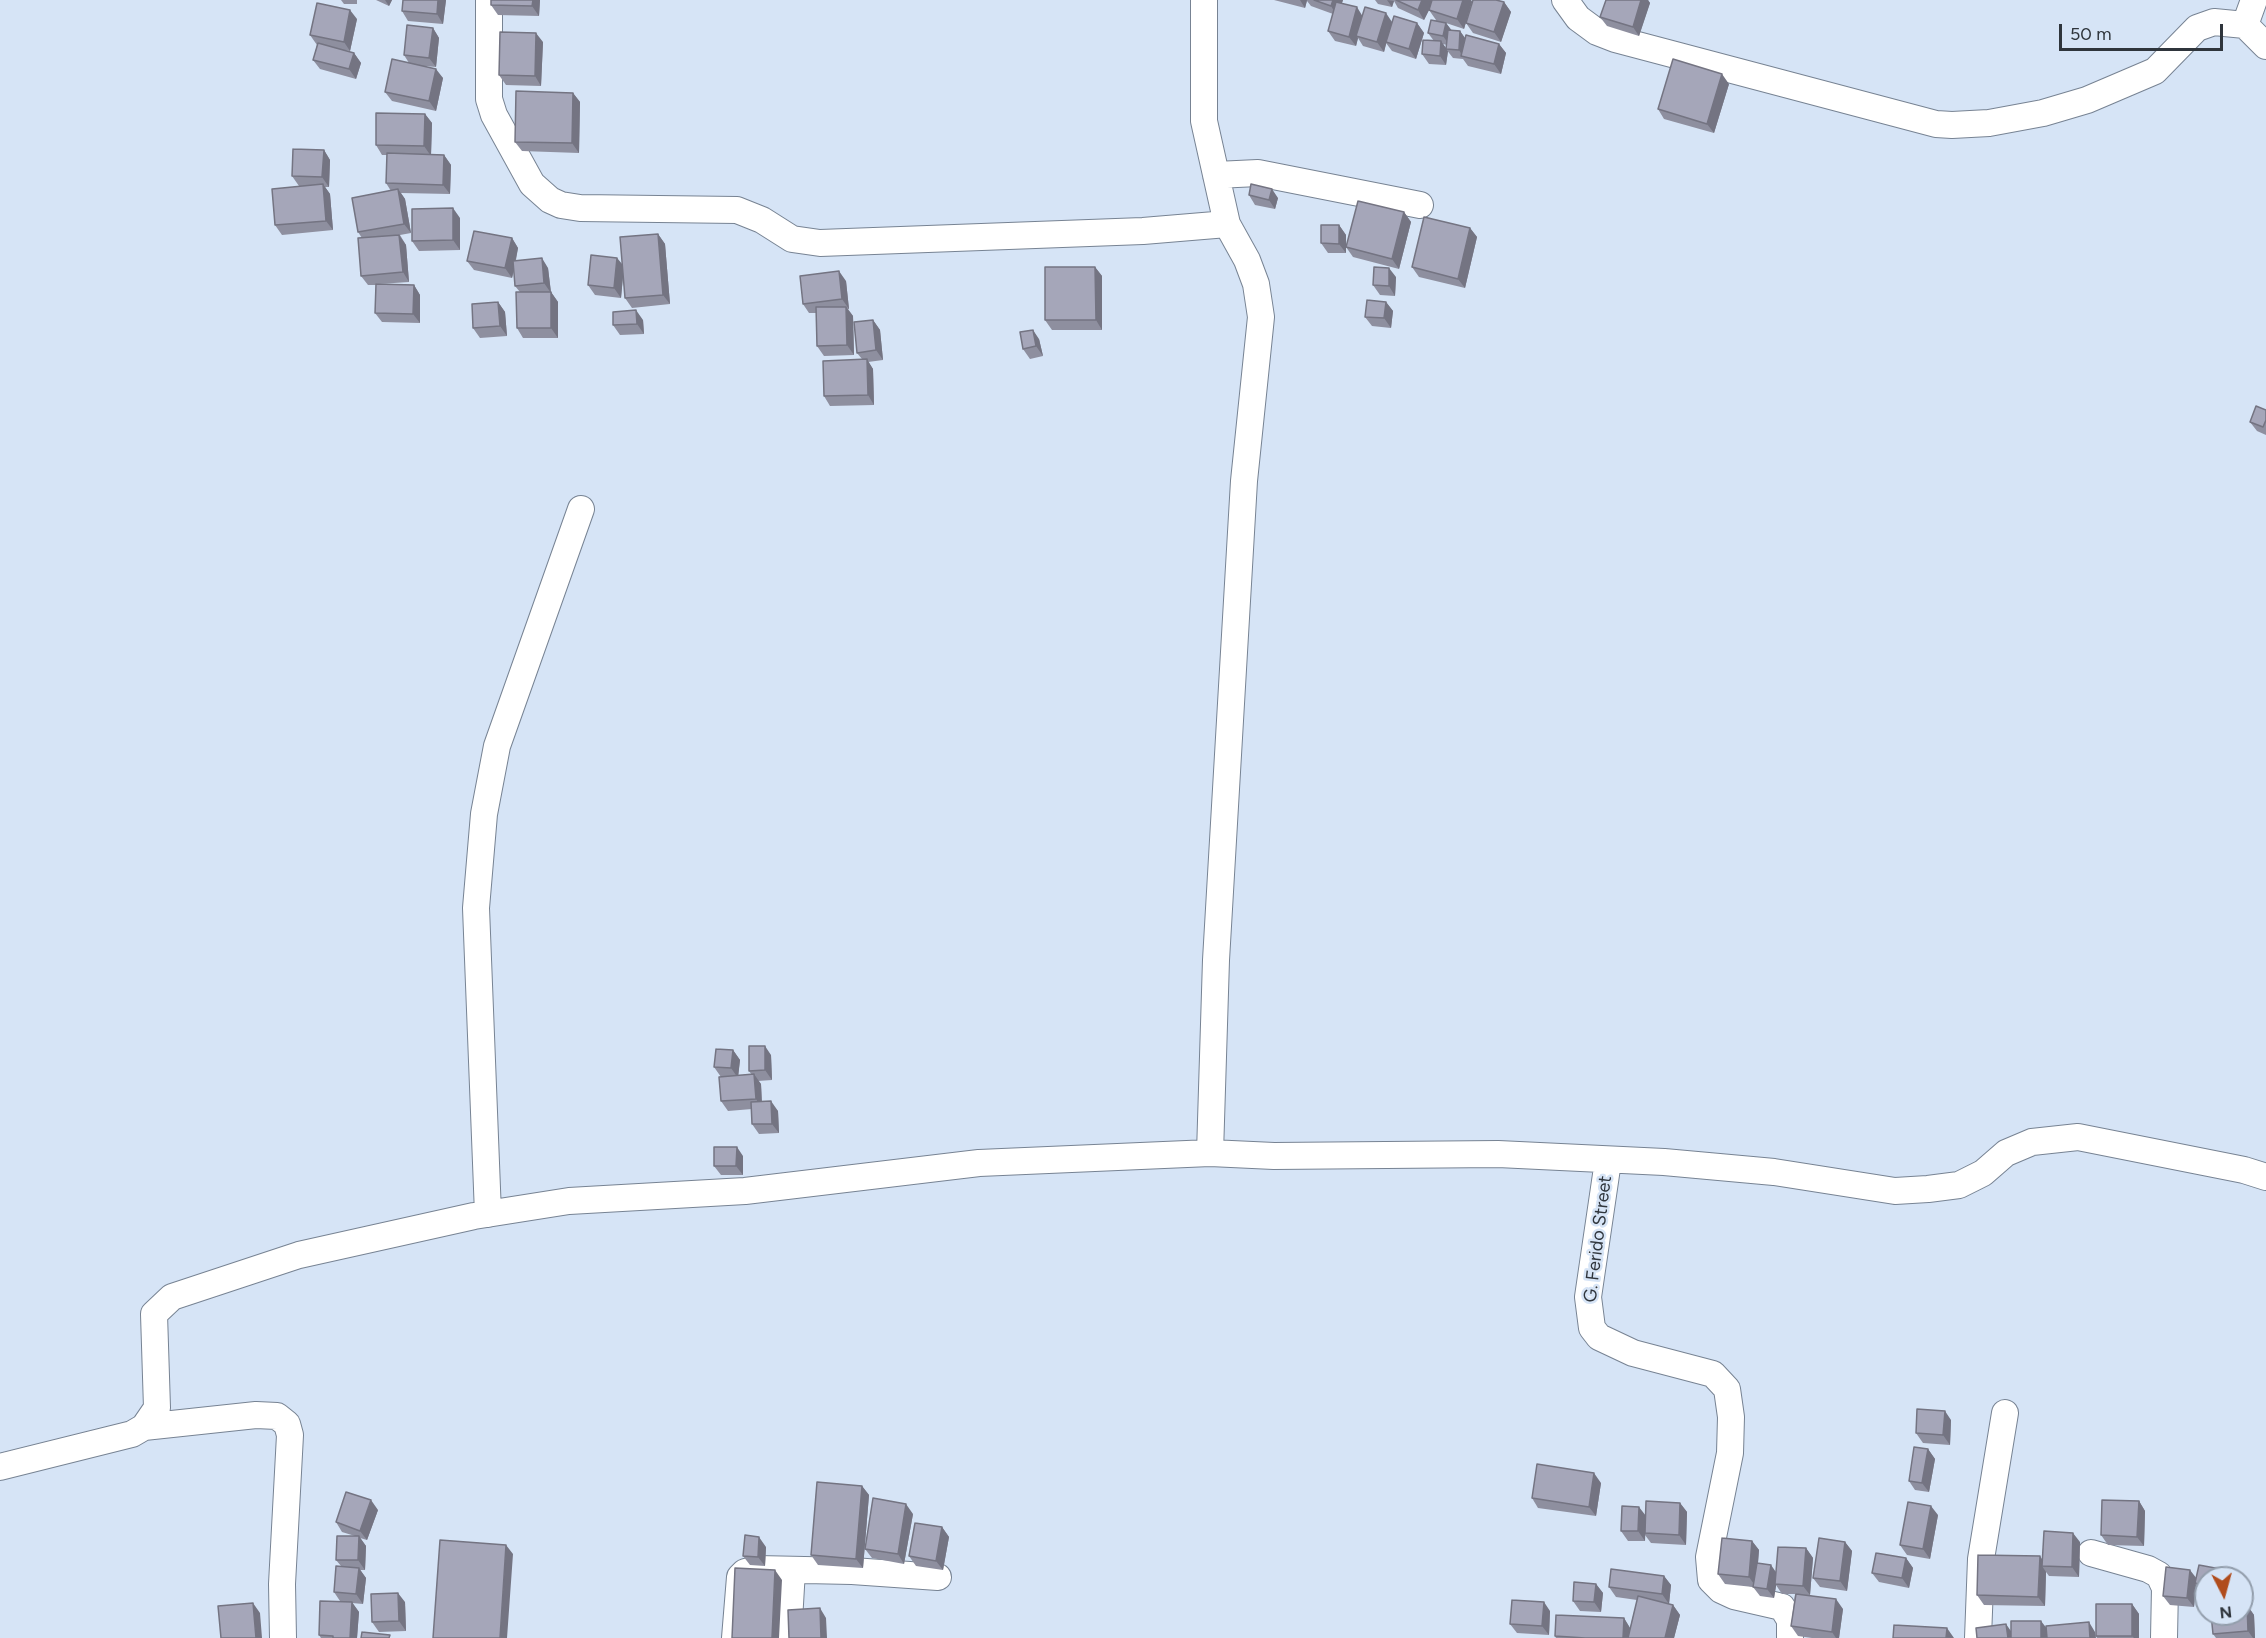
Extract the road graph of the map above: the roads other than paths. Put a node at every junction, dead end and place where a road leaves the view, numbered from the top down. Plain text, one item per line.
1 (489, 0) edge
2 (1204, 0) edge
3 (1565, 0) edge
4 (2254, 0) edge
5 (2245, 25) junction
6 (2266, 46) edge
7 (1216, 175) junction
8 (1420, 205) dead end
9 (1227, 224) junction
10 (581, 509) dead end
11 (1210, 1153) junction
12 (1608, 1161) junction
13 (2266, 1177) edge
14 (488, 1214) junction
15 (2005, 1413) dead end
16 (144, 1427) junction
17 (0, 1467) edge
18 (2091, 1553) dead end
19 (792, 1570) junction
20 (938, 1577) dead end
21 (283, 1638) edge
22 (735, 1638) edge
23 (788, 1638) edge
24 (1790, 1638) edge
25 (1978, 1638) edge
26 (2164, 1638) edge

1 - 9 street
2 - 7 street
3 - 5 street
4 - 5 street
5 - 6 street
7 - 8 street
7 - 9 street
9 - 11 street
10 - 14 street
11 - 12 street
11 - 14 street
12 - 13 street
12 - 24 street, G. Ferido Street
14 - 16 street
15 - 25 street
16 - 17 street
16 - 21 street
18 - 26 street
19 - 20 street
19 - 22 street
19 - 23 street

